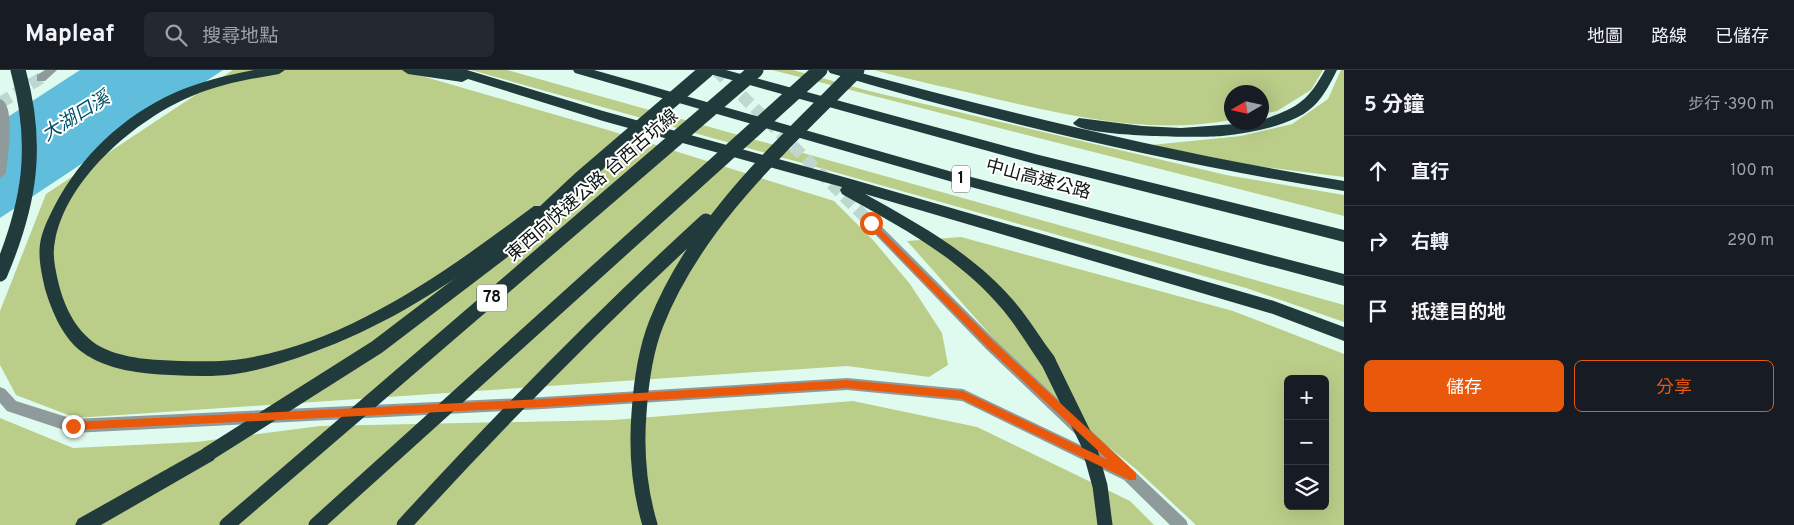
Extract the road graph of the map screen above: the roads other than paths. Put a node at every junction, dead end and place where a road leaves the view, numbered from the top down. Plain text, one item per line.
1 (18, 70) edge
2 (52, 70) edge
3 (279, 70) edge
4 (408, 70) edge
5 (452, 70) edge
6 (579, 70) edge
7 (709, 70) edge
8 (756, 70) edge
9 (820, 70) edge
10 (834, 70) edge
11 (1331, 70) edge
12 (862, 75) edge
13 (41, 78) tunnel mouth
14 (498, 83) junction
15 (0, 103) edge
16 (782, 166) junction
17 (0, 174) edge
18 (580, 179) junction
19 (751, 180) junction
20 (1344, 186) edge
21 (871, 223) tunnel mouth
22 (1344, 236) edge
23 (0, 274) edge
24 (1344, 280) edge
25 (1344, 334) edge
26 (0, 393) edge
27 (1132, 477) junction
28 (84, 525) edge
29 (227, 525) edge
30 (316, 525) edge
31 (404, 525) edge
32 (650, 525) edge
33 (1106, 525) edge
34 (1181, 525) edge

1 - 23 highway, bridge
2 - 13 street
3 - 18 highway, bridge
4 - 14 highway
5 - 14 highway
6 - 24 highway, 中山高速公路 / 1
7 - 18 highway, bridge
7 - 22 highway, 中山高速公路 / 1
8 - 29 highway, 東西向快速公路 台西古坑線 / 78, bridge
9 - 30 highway, bridge
10 - 12 highway
11 - 12 highway
12 - 19 highway, bridge
12 - 20 highway
14 - 16 highway
15 - 17 street
16 - 25 highway
16 - 33 highway, bridge
18 - 28 highway, bridge
19 - 31 highway, bridge
19 - 32 highway, bridge
21 - 27 street
26 - 27 street
27 - 34 street

